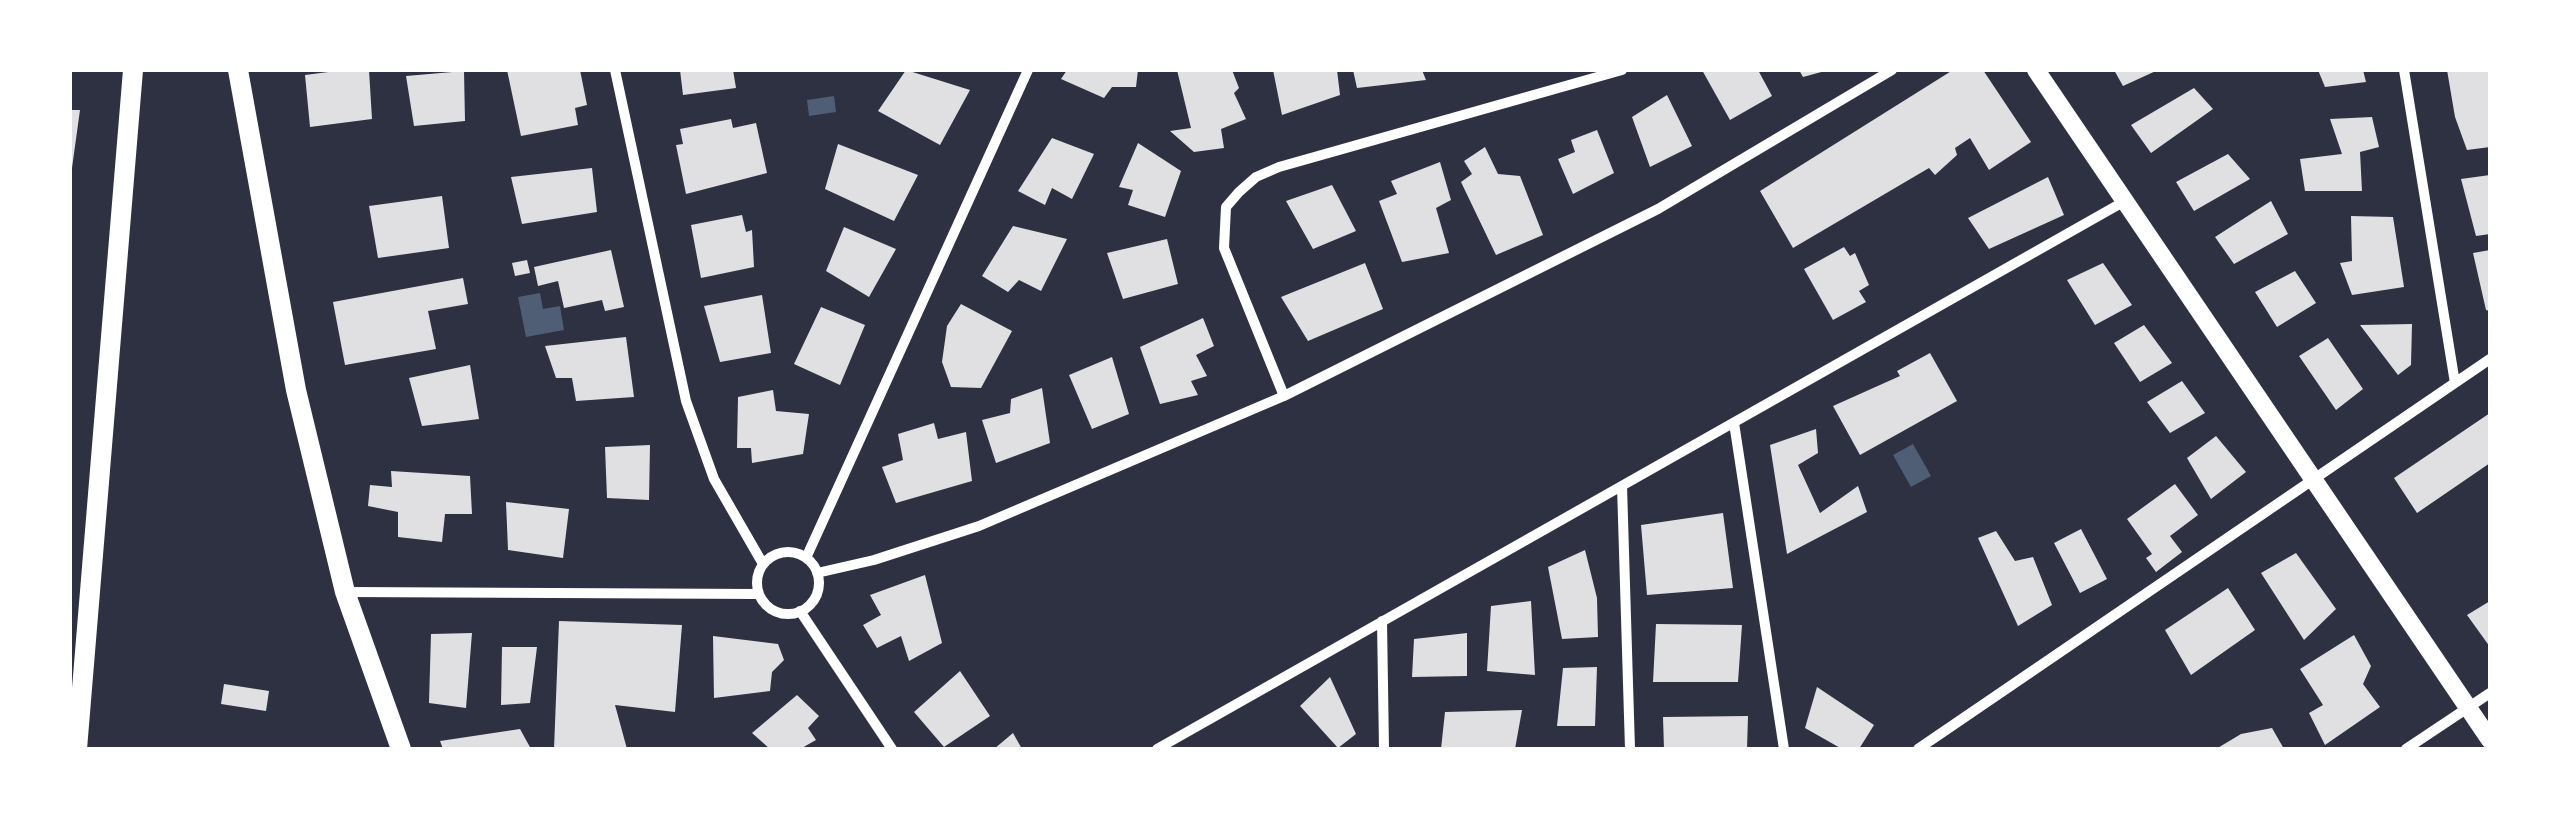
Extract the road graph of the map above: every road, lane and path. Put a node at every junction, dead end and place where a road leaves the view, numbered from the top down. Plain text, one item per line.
1 (132, 70) edge
2 (238, 70) edge
3 (615, 70) edge
4 (1028, 70) edge
5 (1622, 70) edge
6 (1892, 70) edge
7 (2036, 70) edge
8 (2404, 70) edge
9 (2125, 201) junction
10 (2490, 359) edge
11 (2454, 383) junction
12 (1284, 396) junction
13 (1734, 422) junction
14 (2315, 482) junction
15 (1622, 486) junction
16 (806, 558) junction
17 (762, 564) junction
18 (817, 572) junction
19 (346, 592) junction
20 (759, 594) junction
21 (800, 611) junction
22 (1382, 621) junction
23 (2490, 692) edge
24 (2468, 707) junction
25 (2490, 740) edge
26 (77, 749) edge
27 (401, 749) edge
28 (892, 749) edge
29 (1157, 749) edge
30 (1384, 749) edge
31 (1630, 749) edge
32 (1784, 749) edge
33 (1918, 749) edge
34 (2406, 749) edge

1 - 26 main road
2 - 19 main road
3 - 17 street
4 - 16 street
5 - 12 street
6 - 12 street
7 - 9 street
8 - 11 street
9 - 13 street
9 - 14 street
10 - 11 street
11 - 14 street
12 - 18 street
13 - 15 street
13 - 32 street
14 - 24 street
14 - 33 street
15 - 22 street
15 - 31 street
16 - 17 street
16 - 18 street
17 - 20 street
18 - 21 street
19 - 20 street
19 - 27 main road
20 - 21 street
21 - 28 street
22 - 29 street
22 - 30 street
23 - 24 street
24 - 25 street
24 - 34 street

